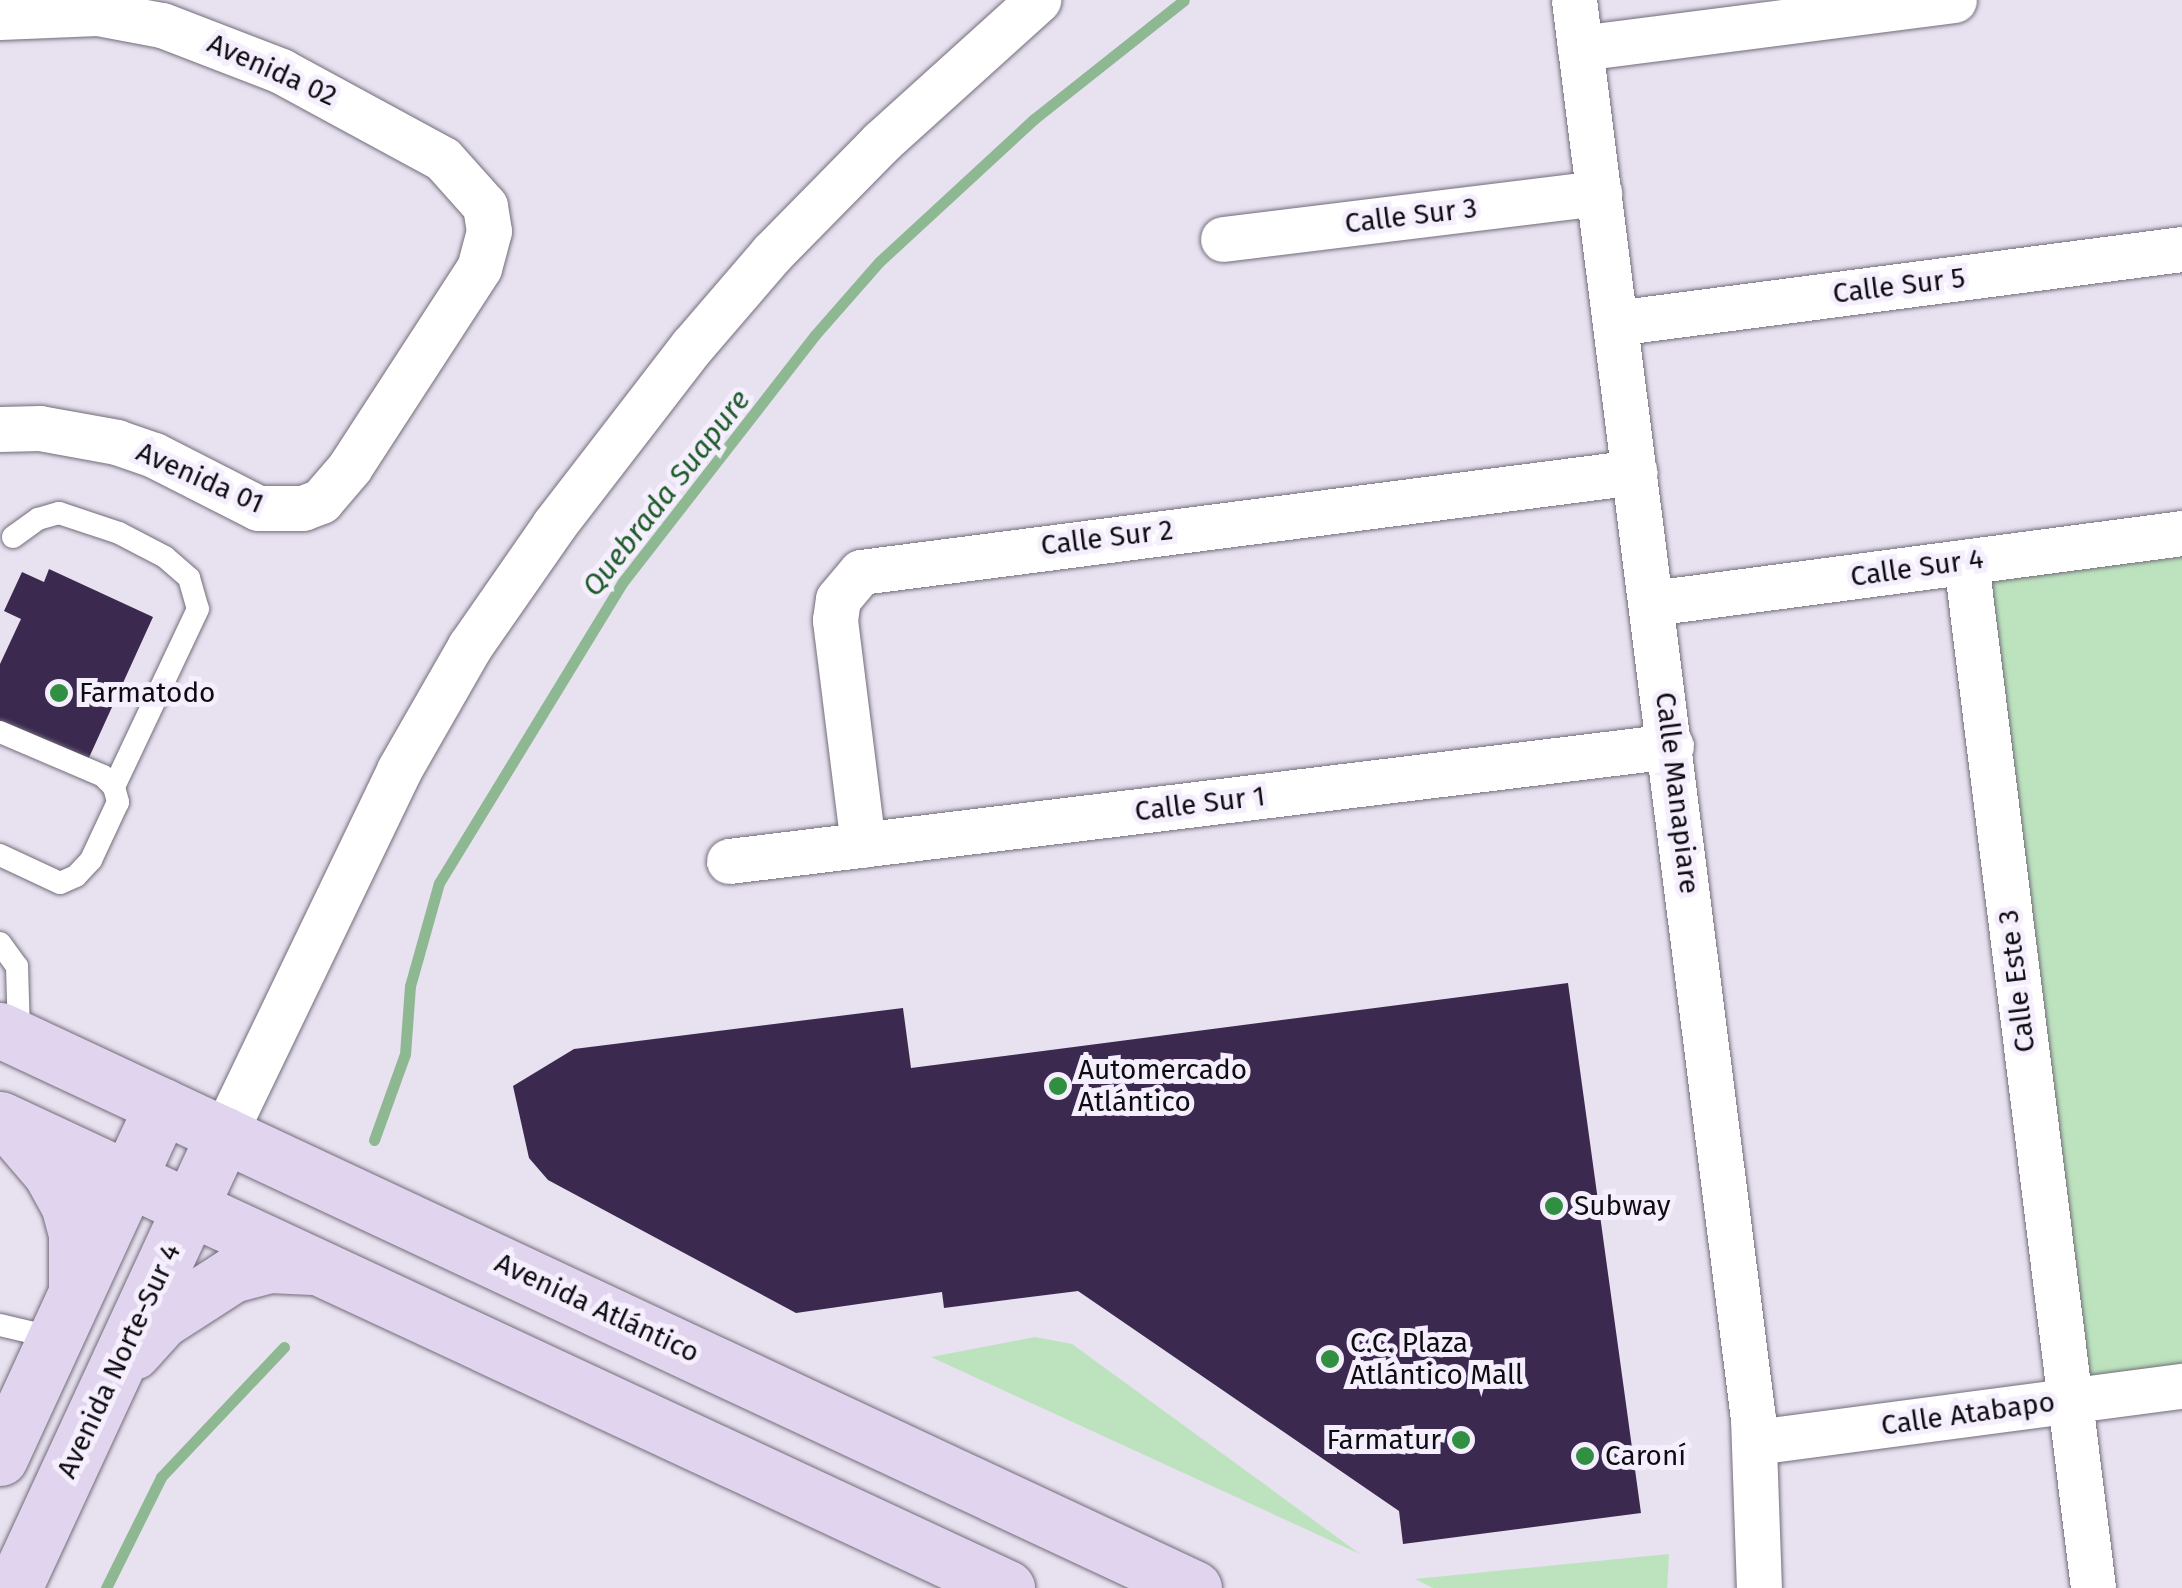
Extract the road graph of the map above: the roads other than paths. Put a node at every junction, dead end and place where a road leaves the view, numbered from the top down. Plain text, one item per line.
1 (1038, 0) edge
2 (1574, 0) edge
3 (1954, 0) edge
4 (0, 17) edge
5 (1580, 48) junction
6 (1598, 193) junction
7 (1223, 239) dead end
8 (2182, 249) edge
9 (1615, 323) junction
10 (0, 429) edge
11 (1635, 472) junction
12 (334, 488) joint
13 (2182, 533) edge
14 (14, 537) dead end
15 (1966, 562) junction
16 (1652, 603) junction
17 (0, 732) edge
18 (1670, 746) junction
19 (114, 787) junction
20 (863, 845) junction
21 (0, 855) edge
22 (730, 861) dead end
23 (0, 943) edge
24 (10, 1034) edge
25 (162, 1105) junction
26 (2, 1120) edge
27 (224, 1134) junction
28 (128, 1180) junction
29 (189, 1208) junction
30 (318, 1268) junction
31 (65, 1316) junction
32 (0, 1325) edge
33 (109, 1382) junction
34 (2182, 1386) edge
35 (2068, 1401) junction
36 (854, 1428) junction
37 (1755, 1442) junction
38 (0, 1458) edge
39 (823, 1502) junction
40 (14, 1588) edge
41 (1007, 1588) edge
42 (1194, 1588) edge
43 (1758, 1588) edge
44 (2093, 1588) edge

1 - 27 street
2 - 5 street, Calle Manapiare
3 - 5 street
4 - 12 street, Avenida 02
5 - 6 street, Calle Manapiare
6 - 7 street, Calle Sur 3
6 - 9 street, Calle Manapiare
8 - 9 street, Calle Sur 5
9 - 11 street, Calle Manapiare
10 - 12 street, Avenida 01
11 - 16 street, Calle Manapiare
11 - 20 street, Calle Sur 2
13 - 15 street, Calle Sur 4
14 - 19 lane
15 - 16 street, Calle Sur 4
15 - 35 street, Calle Este 3
16 - 18 street, Calle Manapiare
17 - 19 lane
18 - 20 street, Calle Sur 1
18 - 37 street, Calle Manapiare
19 - 21 lane
20 - 22 street, Calle Sur 1
23 - 24 lane
24 - 25 main road, Avenida Atlántico
25 - 27 main road, Avenida Atlántico
25 - 28 main road
26 - 28 main road
26 - 31 main road
27 - 29 main road, Avenida Norte-Sur 4
27 - 36 main road, Avenida Atlántico
28 - 29 main road
28 - 31 main road
29 - 30 main road
29 - 33 main road, Avenida Norte-Sur 4
30 - 33 main road
30 - 39 main road
31 - 32 lane
31 - 38 main road
33 - 40 main road, Avenida Norte-Sur 4
34 - 35 street, Calle Atabapo
35 - 37 street, Calle Atabapo
35 - 44 street, Calle Este 3
36 - 39 main road
36 - 42 main road, Avenida Atlántico
37 - 43 street, Calle Manapiare
39 - 41 main road

